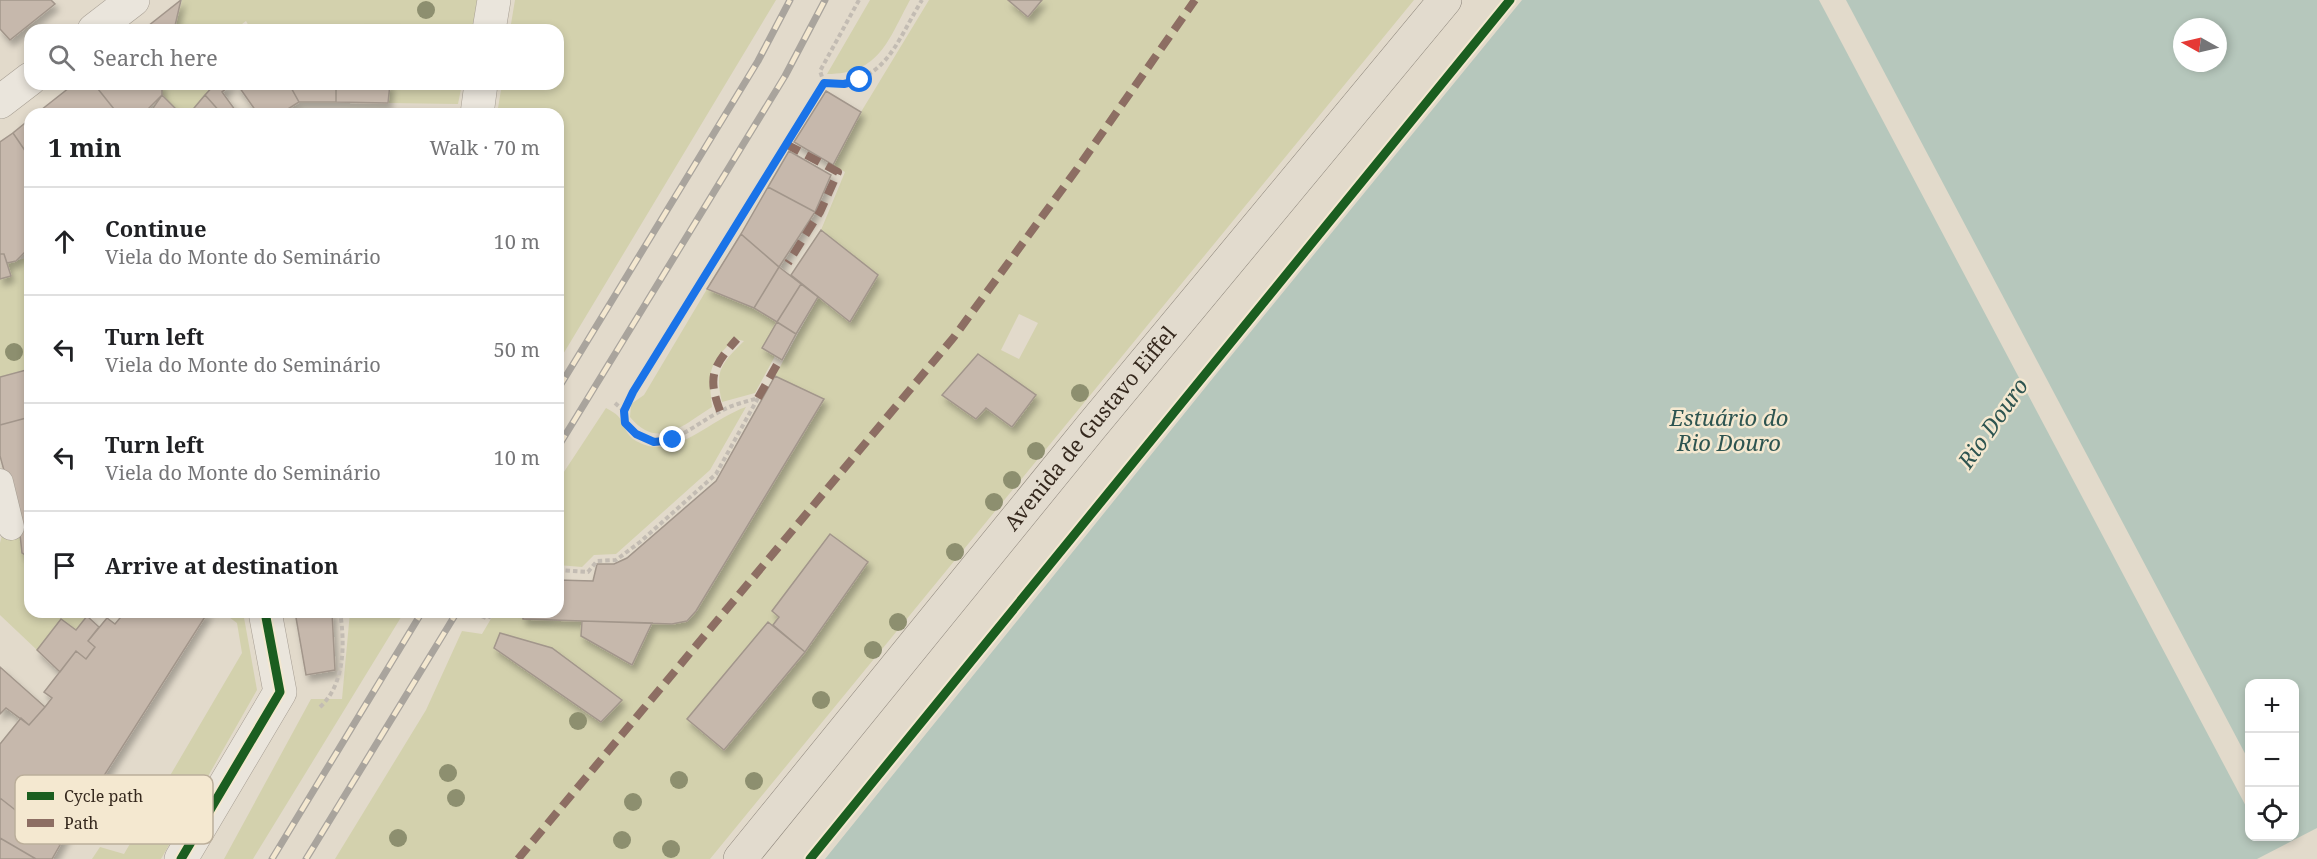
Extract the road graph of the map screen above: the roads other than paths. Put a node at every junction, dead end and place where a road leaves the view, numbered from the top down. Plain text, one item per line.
1 (133, 0) edge
2 (494, 0) edge
3 (1445, 0) edge
4 (102, 24) edge
5 (490, 24) edge
6 (24, 84) edge
7 (481, 90) edge
8 (0, 102) edge
9 (478, 108) edge
10 (0, 482) edge
11 (11, 527) dead end
12 (266, 618) edge
13 (213, 805) edge
14 (190, 844) edge
15 (181, 859) edge
16 (740, 859) edge

1 - 4 street
2 - 5 street
3 - 16 main road, Avenida de Gustavo Eiffel
6 - 8 street
7 - 9 street
10 - 11 lane
12 - 13 street
14 - 15 street

